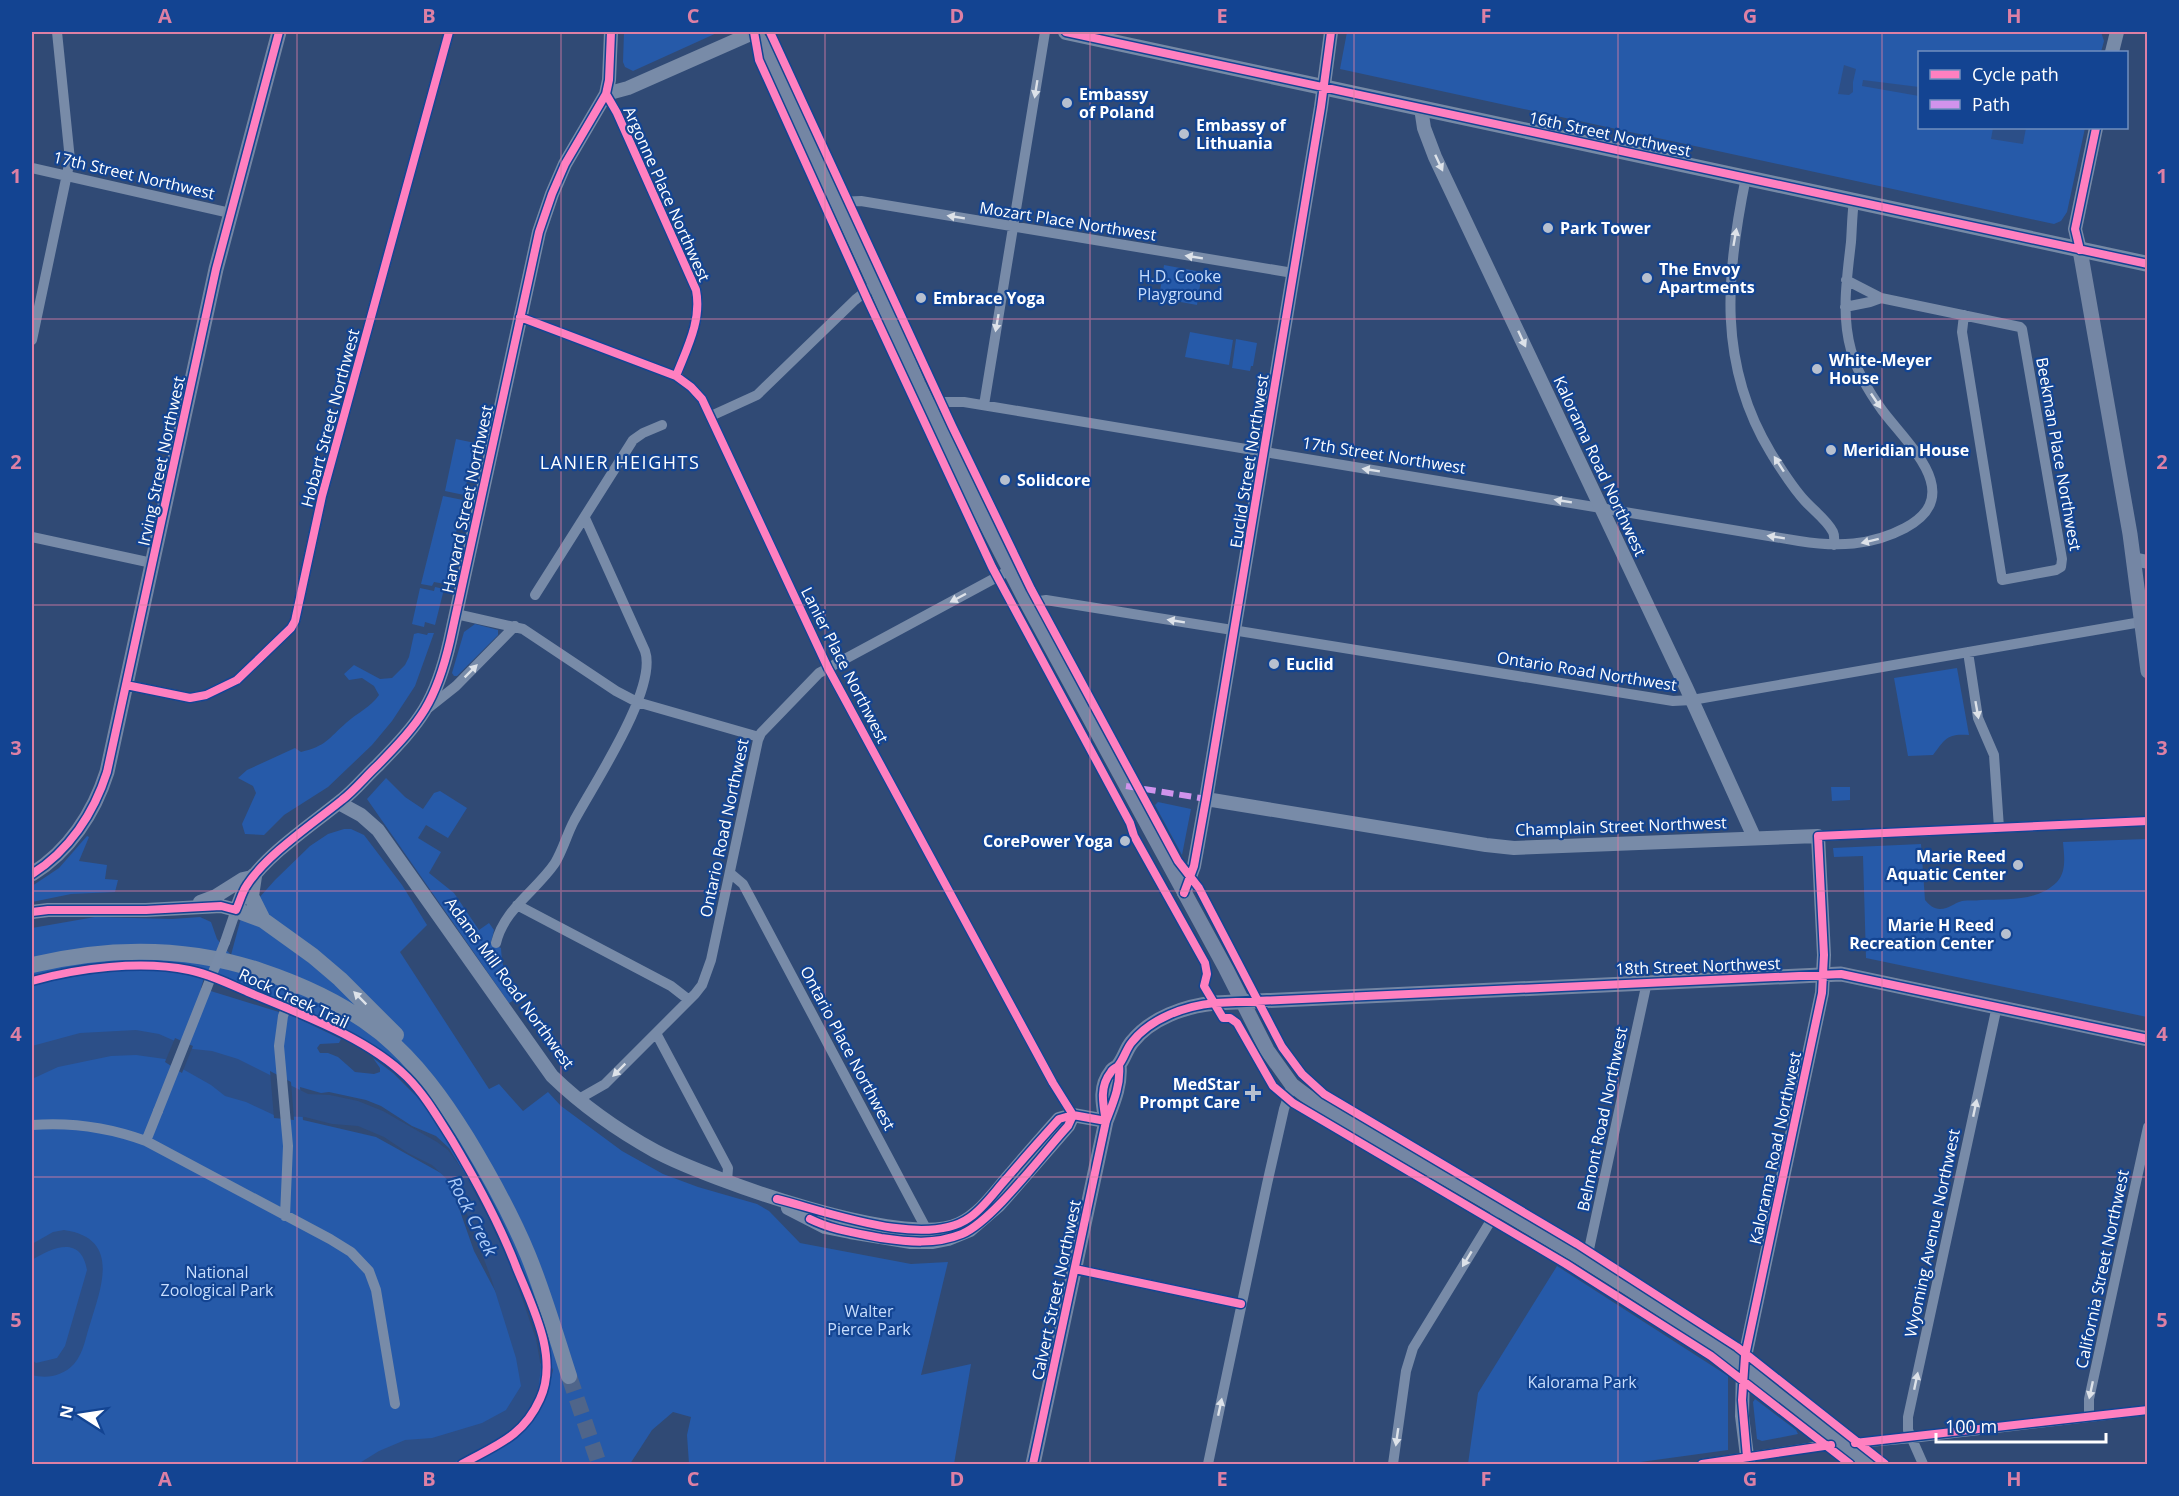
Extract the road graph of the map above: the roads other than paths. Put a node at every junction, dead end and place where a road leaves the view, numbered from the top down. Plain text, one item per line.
1 (57, 32) edge
2 (279, 32) edge
3 (449, 32) edge
4 (611, 32) edge
5 (755, 32) edge
6 (767, 32) edge
7 (1045, 32) edge
8 (1066, 32) edge
9 (1332, 32) edge
10 (2117, 32) edge
11 (766, 49) junction
12 (2112, 51) edge
13 (1323, 87) junction
14 (606, 94) junction
15 (1421, 108) junction
16 (2096, 129) edge
17 (32, 168) edge
18 (67, 176) junction
19 (1746, 177) junction
20 (1854, 201) junction
21 (837, 202) junction
22 (230, 213) junction
23 (1014, 227) junction
24 (2079, 250) junction
25 (2148, 264) edge
26 (1293, 273) junction
27 (1846, 280) junction
28 (875, 284) junction
29 (1881, 298) junction
30 (1845, 307) junction
31 (1964, 315) junction
32 (520, 317) junction
33 (32, 340) edge
34 (676, 376) junction
35 (984, 405) junction
36 (930, 408) junction
37 (711, 416) junction
38 (662, 424) dead end
39 (1264, 452) junction
40 (1601, 507) junction
41 (585, 518) junction
42 (32, 537) edge
43 (1834, 545) junction
44 (2140, 561) edge
45 (152, 563) junction
46 (1010, 570) junction
47 (535, 595) dead end
48 (1027, 603) junction
49 (456, 614) junction
50 (2141, 622) junction
51 (515, 626) junction
52 (1234, 630) junction
53 (1968, 652) junction
54 (828, 668) junction
55 (2148, 671) edge
56 (126, 685) junction
57 (1692, 700) junction
58 (637, 702) junction
59 (427, 709) junction
60 (759, 737) junction
61 (1206, 799) junction
62 (339, 803) junction
63 (2148, 821) edge
64 (1999, 828) junction
65 (1974, 829) tunnel mouth
66 (1932, 831) tunnel mouth
67 (1818, 836) junction
68 (1754, 837) junction
69 (730, 873) junction
70 (32, 874) edge
71 (254, 876) junction
72 (1184, 892) junction
73 (517, 905) junction
74 (174, 909) junction
75 (236, 910) junction
76 (71, 911) junction
77 (32, 912) edge
78 (263, 920) junction
79 (32, 921) edge
80 (496, 944) dead end
81 (32, 964) edge
82 (1824, 974) junction
83 (1647, 982) junction
84 (296, 984) junction
85 (689, 1000) junction
86 (1242, 1001) junction
87 (1997, 1006) junction
88 (656, 1033) junction
89 (2148, 1039) edge
90 (423, 1075) junction
91 (1292, 1084) junction
92 (577, 1100) junction
93 (1073, 1114) junction
94 (1106, 1121) junction
95 (32, 1125) edge
96 (2148, 1127) edge
97 (146, 1141) junction
98 (726, 1181) junction
99 (777, 1199) junction
100 (1498, 1209) junction
101 (822, 1210) junction
102 (285, 1216) junction
103 (810, 1219) junction
104 (930, 1236) junction
105 (1586, 1263) junction
106 (1075, 1269) junction
107 (1241, 1304) junction
108 (1743, 1366) junction
109 (569, 1376) tunnel mouth
110 (395, 1404) dead end
111 (2148, 1410) edge
112 (2089, 1417) junction
113 (1912, 1438) junction
114 (1841, 1444) junction
115 (1748, 1461) edge
116 (1033, 1464) edge
117 (1208, 1464) edge
118 (1393, 1464) edge
119 (1702, 1464) edge
120 (1867, 1464) edge
121 (1923, 1464) edge

1 - 18 street
2 - 22 main road, Irving Street Northwest
3 - 56 street, Hobart Street Northwest
4 - 14 street, Harvard Street Northwest
5 - 11 main road
5 - 14 street
6 - 11 main road
7 -> 23 street
8 - 13 main road, 16th Street Northwest
9 - 13 street, Euclid Street Northwest
10 - 12 street
11 - 21 main road
13 - 15 main road, 16th Street Northwest
13 - 26 street, Euclid Street Northwest
14 - 32 street, Harvard Street Northwest
14 - 34 street, Argonne Place Northwest
15 - 19 main road, 16th Street Northwest
15 -> 40 street, Kalorama Road Northwest
16 - 24 street
17 - 18 street, 17th Street Northwest
18 - 22 street, 17th Street Northwest
18 - 33 street
19 - 20 main road, 16th Street Northwest
43 -> 19 street
20 - 24 main road, 16th Street Northwest
20 - 27 street, 17th Street Northwest
23 -> 21 street, Mozart Place Northwest
21 - 28 main road
22 - 45 main road, Irving Street Northwest
26 -> 23 street, Mozart Place Northwest
23 -> 35 street
24 - 25 main road, 16th Street Northwest
24 - 44 main road
26 - 39 street, Euclid Street Northwest
27 - 29 street, Beekman Place Northwest
27 - 30 street, 17th Street Northwest
28 - 36 main road
28 - 37 street
29 - 30 street, Beekman Place Northwest
29 - 31 street, Beekman Place Northwest
30 -> 43 street, 17th Street Northwest
31 - 31 street, Beekman Place Northwest
32 - 34 street, Lanier Place Northwest
32 - 49 street, Harvard Street Northwest
34 - 37 street, Lanier Place Northwest
35 - 36 street, 17th Street Northwest
35 - 39 street, 17th Street Northwest
36 - 46 main road
37 - 54 street, Lanier Place Northwest
38 - 41 street
40 -> 39 street, 17th Street Northwest
39 - 52 street, Euclid Street Northwest
43 -> 40 street, 17th Street Northwest
40 - 57 street, Kalorama Road Northwest
41 - 47 street
41 - 58 street
42 - 45 street
44 - 50 main road
45 - 56 main road, Irving Street Northwest
46 - 48 main road
46 -> 54 street, Ontario Road Northwest
52 -> 48 street, Ontario Road Northwest
48 - 72 main road
49 - 51 street
49 - 59 street, Harvard Street Northwest
50 - 53 street, Ontario Road Northwest
50 - 55 main road
51 - 58 street
59 -> 51 street
52 - 57 street, Ontario Road Northwest
52 - 61 street, Euclid Street Northwest
53 - 57 street, Ontario Road Northwest
53 -> 64 street
54 - 60 street, Ontario Road Northwest
54 - 93 street, Lanier Place Northwest
56 - 70 main road, Irving Street Northwest
57 - 68 street, Kalorama Road Northwest
58 - 60 street
58 - 73 street
59 - 62 street, Harvard Street Northwest
60 - 69 street, Ontario Road Northwest
61 - 68 street, Champlain Street Northwest
61 - 72 street, Euclid Street Northwest
62 - 71 street, Harvard Street Northwest
62 - 92 street, Adams Mill Road Northwest
63 - 64 street
64 - 65 street
66 - 67 street, Champlain Street Northwest
67 - 68 street, Champlain Street Northwest
67 - 82 street, Kalorama Road Northwest
69 - 85 street, Ontario Road Northwest
69 - 104 street, Ontario Place Northwest
71 - 74 street
71 - 75 street, Harvard Street Northwest
71 - 78 main road
72 - 86 main road
73 - 80 street
73 - 85 street
74 - 75 street
74 - 76 street
75 - 78 main road
75 - 97 street, bridge
76 - 77 street
76 - 79 street
90 -> 78 main road
81 - 84 main road
82 - 83 main road, 18th Street Northwest
82 - 87 main road, 18th Street Northwest
82 - 108 street, Kalorama Road Northwest
83 - 86 main road, 18th Street Northwest
83 - 105 street, Belmont Road Northwest
84 - 90 main road
84 - 102 street
85 - 88 street, Ontario Road Northwest
86 - 91 main road
86 - 94 main road
87 - 89 main road, 18th Street Northwest
113 -> 87 street, Wyoming Avenue Northwest
88 -> 92 street, Ontario Road Northwest
88 - 98 street
90 - 109 main road
91 - 100 main road
91 - 107 street
92 - 98 street, Adams Mill Road Northwest
93 - 94 street
93 - 104 street, Adams Mill Road Northwest
94 - 106 main road, Calvert Street Northwest
95 - 97 street
96 -> 112 street, California Street Northwest
97 - 102 street
98 - 99 street, Adams Mill Road Northwest
99 - 101 street, Adams Mill Road Northwest
99 - 103 street, Adams Mill Road Northwest
100 - 105 main road
100 -> 118 street
101 - 103 street
101 - 104 street, Adams Mill Road Northwest
102 - 110 street
103 - 104 street, Adams Mill Road Northwest
105 - 108 main road
106 - 107 street
106 - 116 main road, Calvert Street Northwest
117 -> 107 street
108 - 114 main road
108 - 115 street, Kalorama Road Northwest
111 - 112 street
112 - 113 street
113 - 114 street
113 - 121 street, Wyoming Avenue Northwest
114 - 115 street
114 - 120 main road
115 - 119 street

